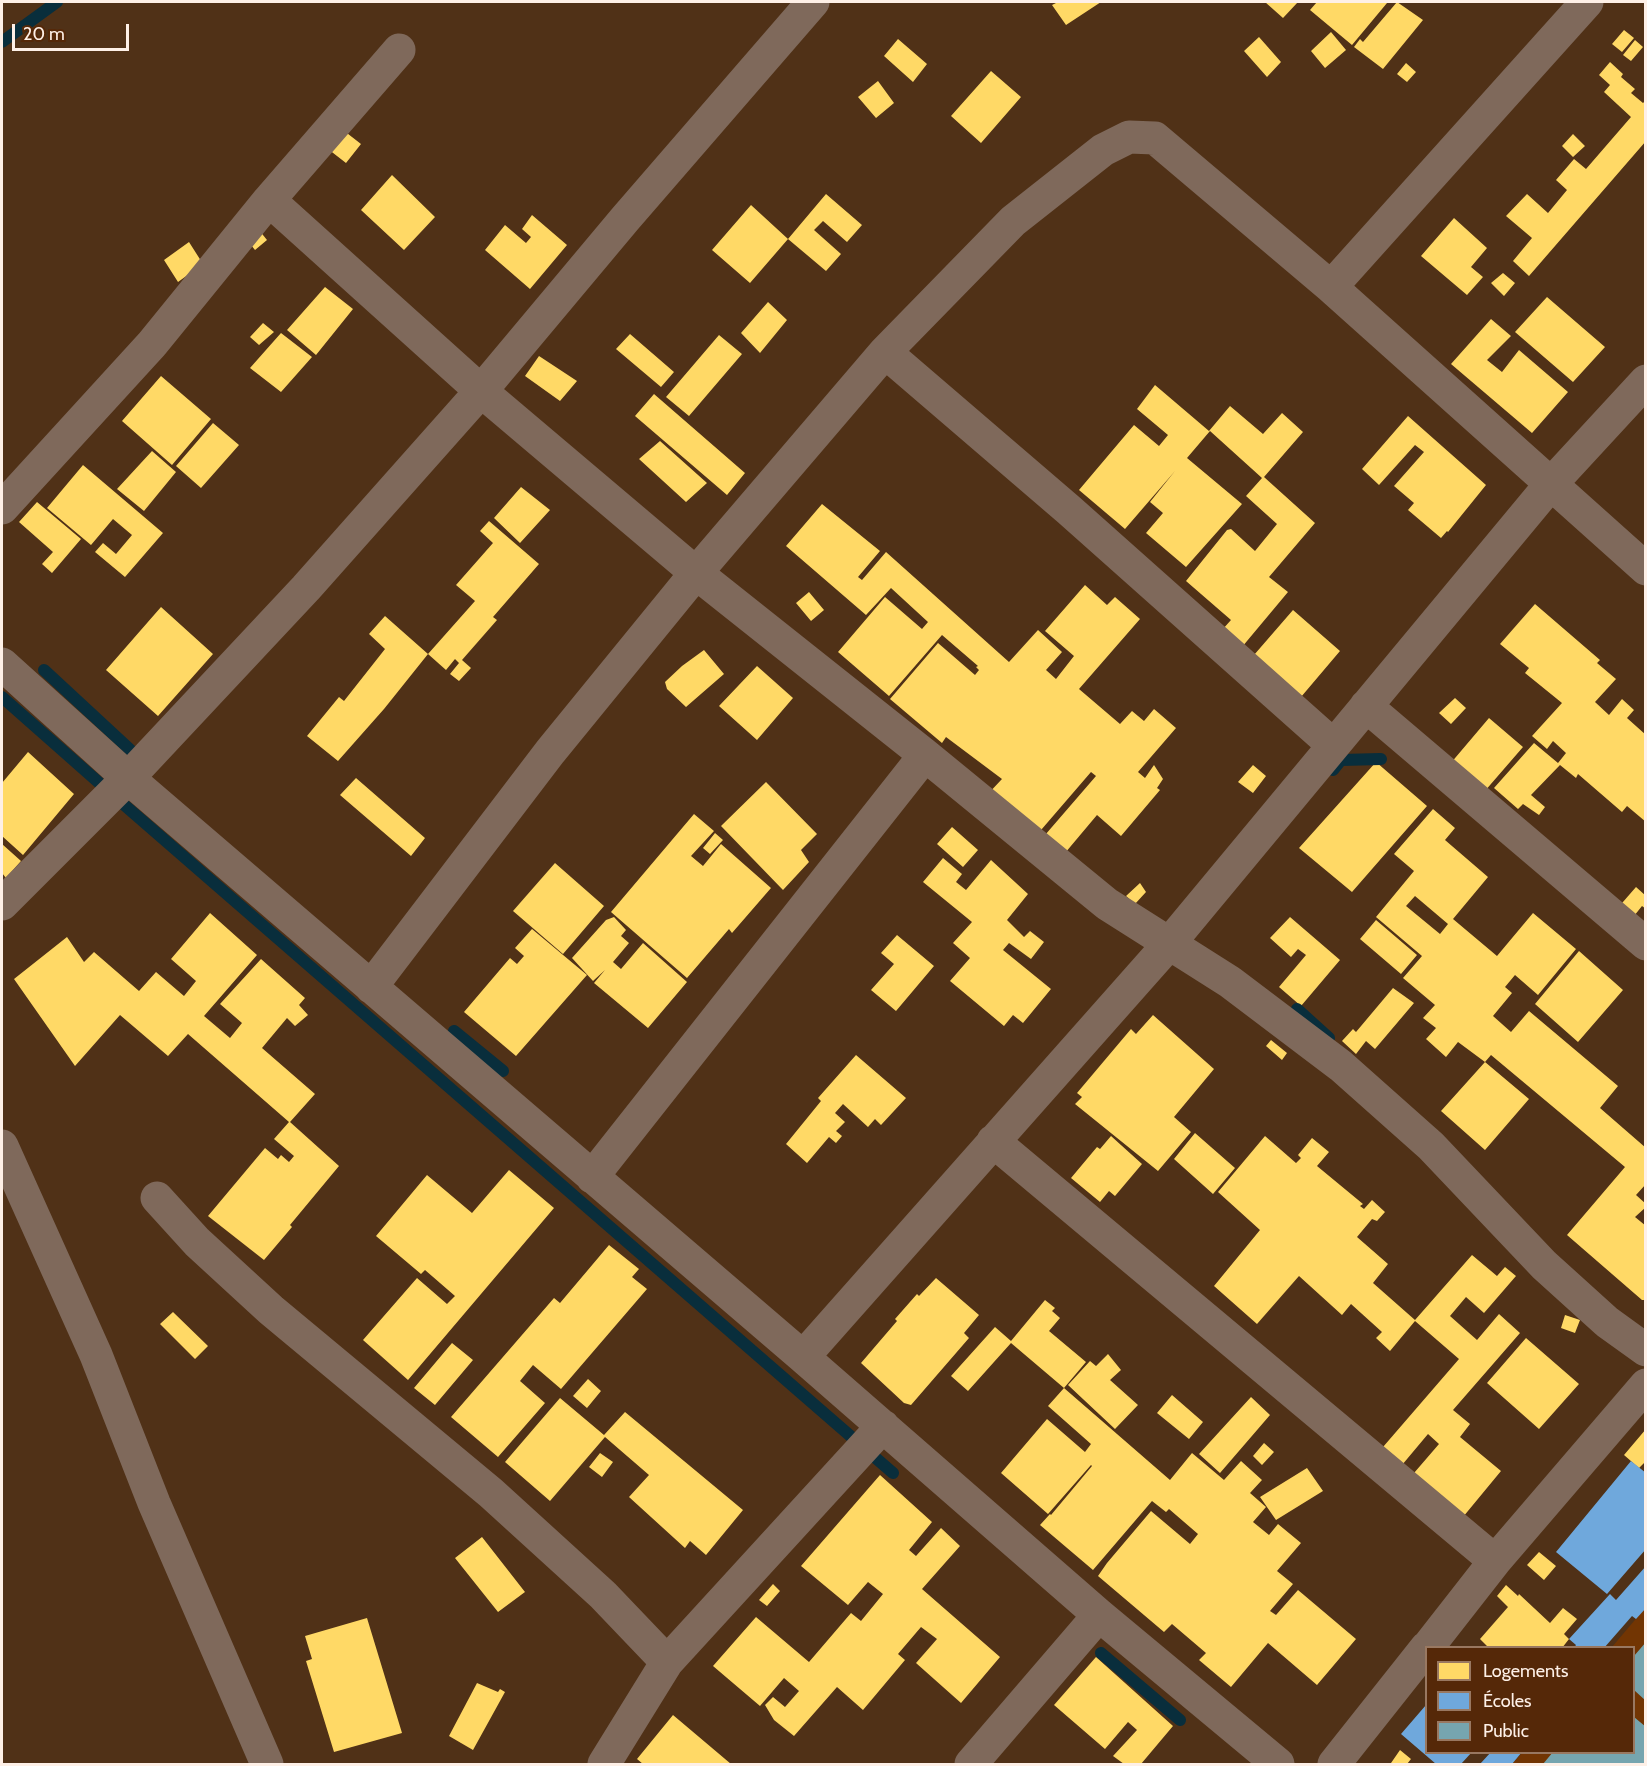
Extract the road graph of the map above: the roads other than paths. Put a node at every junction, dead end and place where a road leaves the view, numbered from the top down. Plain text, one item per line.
1 (813, 2) edge
2 (1587, 2) edge
3 (399, 50) dead end
4 (269, 200) junction
5 (1331, 287) junction
6 (885, 352) junction
7 (1646, 381) edge
8 (481, 391) junction
9 (1550, 485) junction
10 (2, 508) edge
11 (1646, 569) edge
12 (696, 573) junction
13 (2, 664) edge
14 (1366, 706) junction
15 (1334, 745) junction
16 (925, 755) junction
17 (128, 778) junction
18 (2, 904) edge
19 (1646, 944) edge
20 (1168, 945) junction
21 (372, 987) junction
22 (993, 1141) junction
23 (2, 1146) edge
24 (592, 1177) junction
25 (157, 1198) dead end
26 (1646, 1350) edge
27 (803, 1357) junction
28 (1646, 1385) edge
29 (883, 1426) junction
30 (1495, 1561) junction
31 (1099, 1615) junction
32 (1429, 1646) edge
33 (1425, 1650) edge
34 (667, 1662) junction
35 (267, 1764) edge
36 (604, 1764) edge
37 (970, 1764) edge
38 (1278, 1764) edge
39 (1334, 1764) edge

1 - 8 street
2 - 5 street
3 - 4 street
4 - 8 street
4 - 10 street
5 - 6 street
5 - 9 street
6 - 12 street
6 - 15 street
7 - 9 street
8 - 12 street
8 - 17 street
9 - 11 street
9 - 14 street
12 - 16 street
12 - 21 street
13 - 17 street
14 - 15 street
14 - 19 street
15 - 20 street
16 - 20 street
16 - 24 street
17 - 18 street
17 - 21 street
20 - 22 street
20 - 26 street
21 - 24 street
22 - 27 street
22 - 30 street
23 - 35 street
24 - 27 street
25 - 34 street
27 - 29 street
28 - 30 street
29 - 31 street
29 - 34 street
30 - 32 street
31 - 37 street
31 - 38 street
33 - 39 street
34 - 36 street

